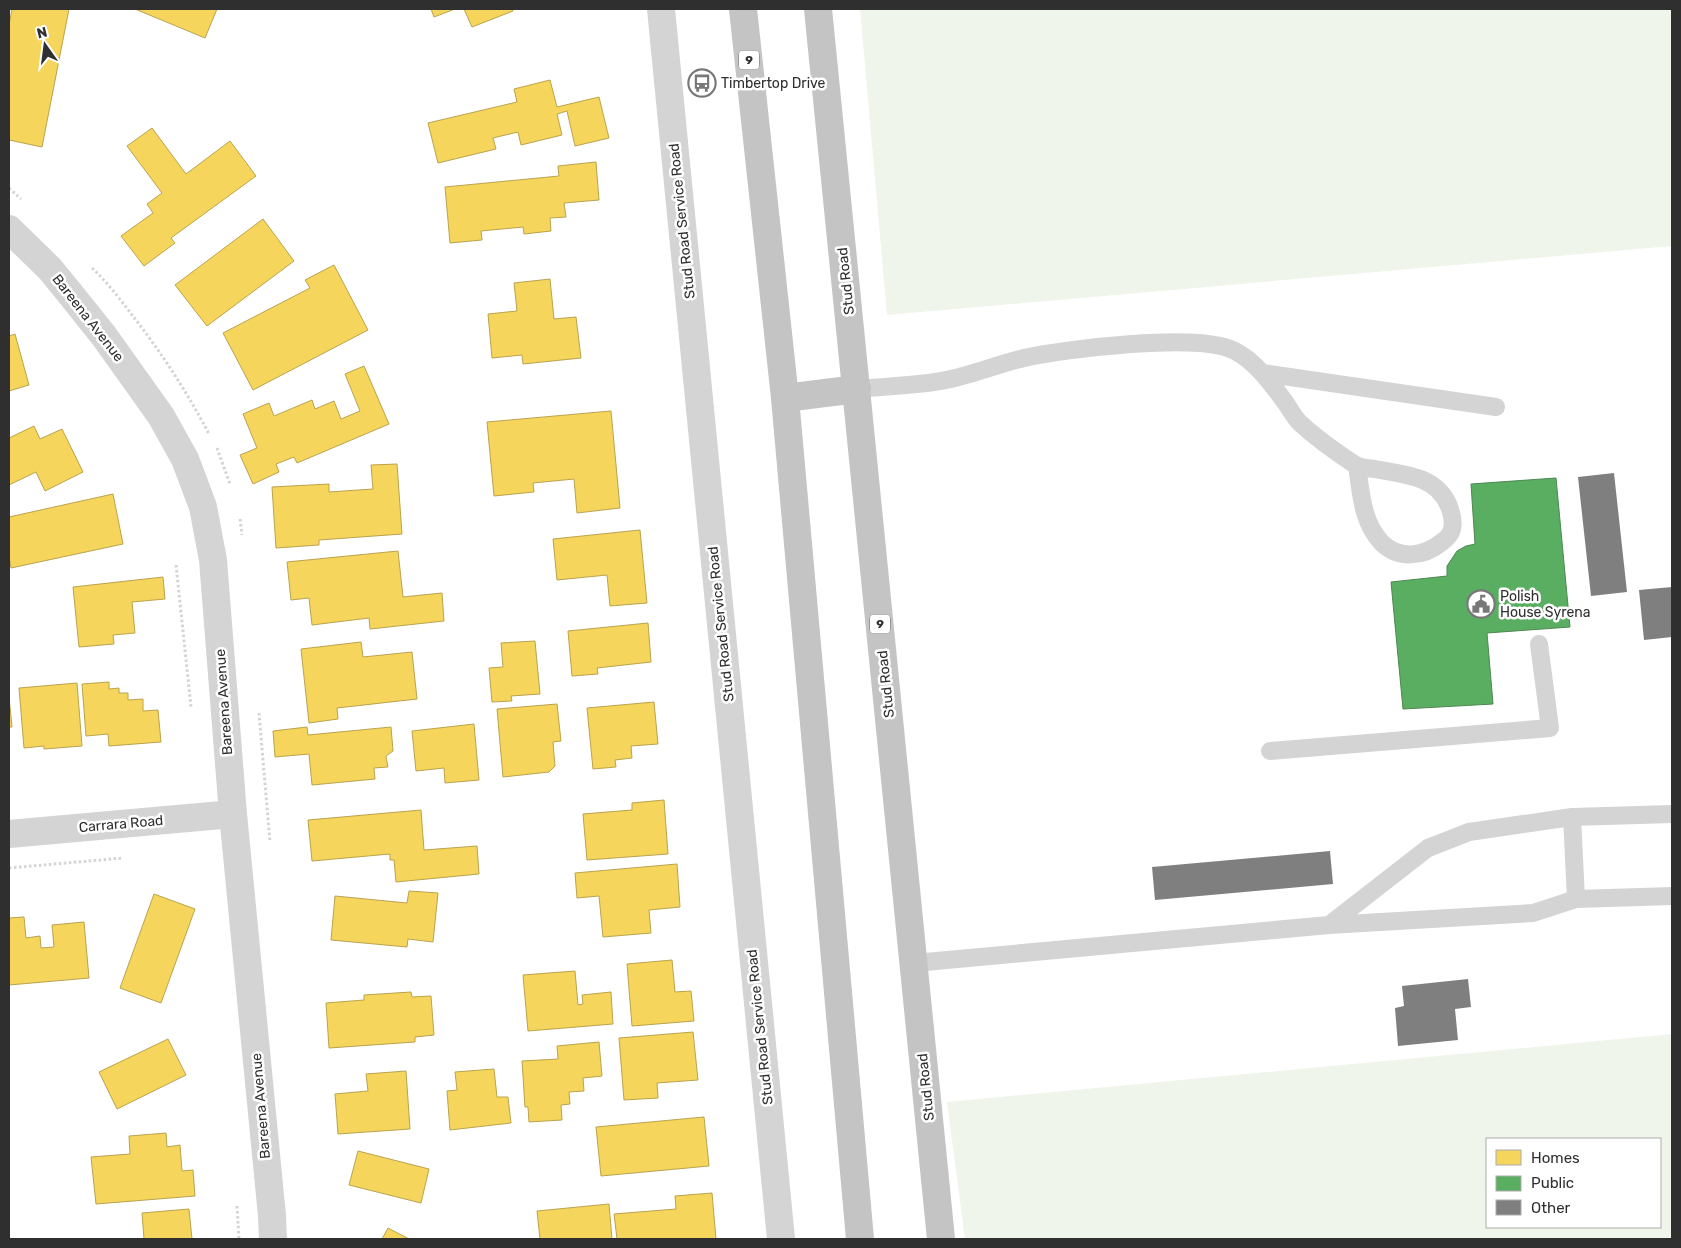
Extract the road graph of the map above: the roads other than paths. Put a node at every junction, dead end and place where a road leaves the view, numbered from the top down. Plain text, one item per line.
1 (661, 9) edge
2 (743, 9) edge
3 (818, 9) edge
4 (9, 229) edge
5 (1262, 373) junction
6 (857, 389) junction
7 (785, 398) junction
8 (1496, 407) dead end
9 (1357, 466) junction
10 (1539, 644) dead end
11 (1270, 751) dead end
12 (233, 814) junction
13 (1672, 814) edge
14 (1572, 817) junction
15 (9, 834) edge
16 (1672, 896) edge
17 (1576, 899) junction
18 (1329, 925) junction
19 (914, 962) junction
20 (273, 1239) edge
21 (781, 1239) edge
22 (860, 1239) edge
23 (941, 1239) edge

1 - 21 street, Stud Road Service Road
2 - 7 highway, 9
3 - 6 highway, Stud Road / 9
4 - 12 street, Bareena Avenue
5 - 6 lane
5 - 8 lane
5 - 9 lane
6 - 7 highway
6 - 19 highway, Stud Road / 9
7 - 22 highway, 9
9 - 9 lane
10 - 11 lane
12 - 15 street, Carrara Road
12 - 20 street, Bareena Avenue
13 - 14 lane
14 - 17 lane
14 - 18 lane
16 - 17 lane
17 - 18 lane
18 - 19 lane
19 - 23 highway, Stud Road / 9

